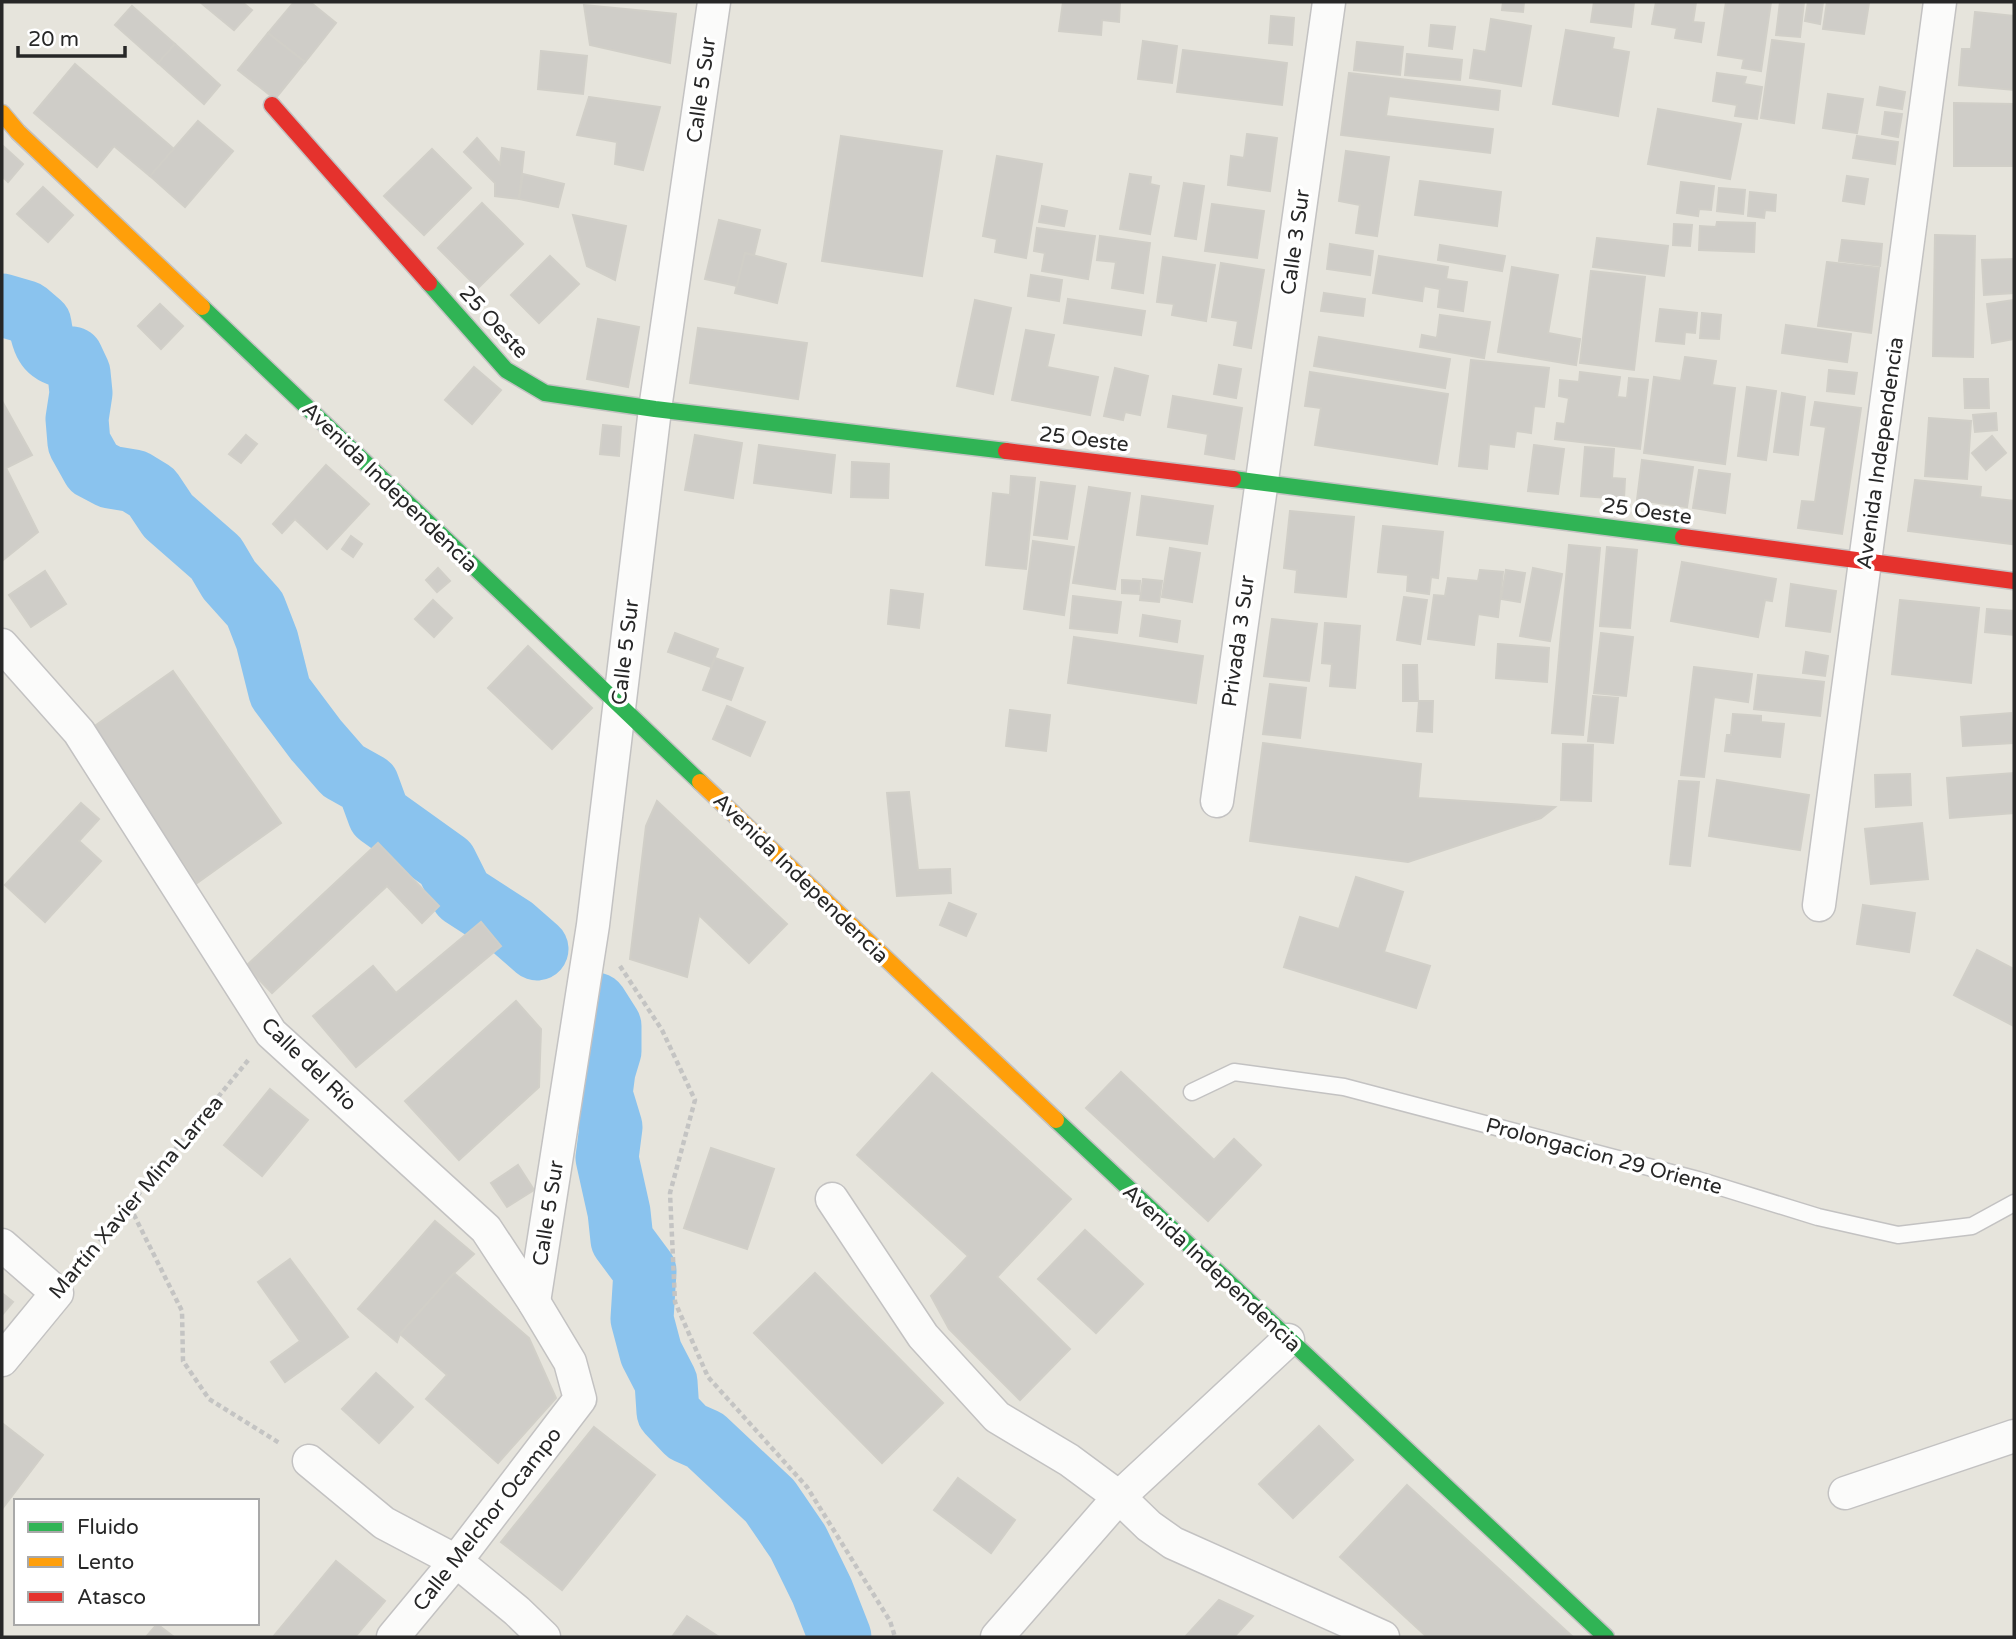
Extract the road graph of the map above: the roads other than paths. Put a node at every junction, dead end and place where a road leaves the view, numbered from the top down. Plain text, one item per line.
1 (714, 2) edge
2 (1329, 2) edge
3 (1940, 2) edge
4 (272, 105) dead end
5 (2, 113) edge
6 (654, 409) junction
7 (1260, 481) junction
8 (1865, 561) junction
9 (2014, 581) edge
10 (2, 645) edge
11 (619, 705) junction
12 (1217, 801) dead end
13 (1819, 905) dead end
14 (1192, 1092) dead end
15 (832, 1199) dead end
16 (2014, 1203) edge
17 (2, 1245) edge
18 (534, 1301) junction
19 (1288, 1340) junction
20 (2, 1360) edge
21 (580, 1399) joint
22 (2014, 1436) edge
23 (309, 1461) road end
24 (1845, 1493) dead end
25 (1119, 1497) junction
26 (456, 1561) junction
27 (393, 1637) edge
28 (544, 1637) edge
29 (997, 1637) edge
30 (1383, 1637) edge
31 (1606, 1637) edge

1 - 6 street, Calle 5 Sur
2 - 7 street, Calle 3 Sur
3 - 8 street, Avenida Independencia
4 - 6 street, 25 Oeste
5 - 11 street, Avenida Independencia
6 - 7 street, 25 Oeste
6 - 11 street, Calle 5 Sur
7 - 8 street, 25 Oeste
7 - 12 street, Privada 3 Sur
8 - 9 street, 25 Oeste
8 - 13 street, Avenida Independencia
10 - 18 street, Calle del Río
11 - 18 street, Calle 5 Sur
11 - 19 street, Avenida Independencia
14 - 16 lane, Prolongacion 29 Oriente
15 - 25 street
17 - 20 street, Martín Xavier Mina Larrea
18 - 21 street, Calle del Río
19 - 25 street
19 - 31 street, Avenida Independencia
21 - 26 street, Calle Melchor Ocampo
22 - 24 street
23 - 26 street
25 - 29 street
25 - 30 street
26 - 27 street, Calle Melchor Ocampo
26 - 28 street

